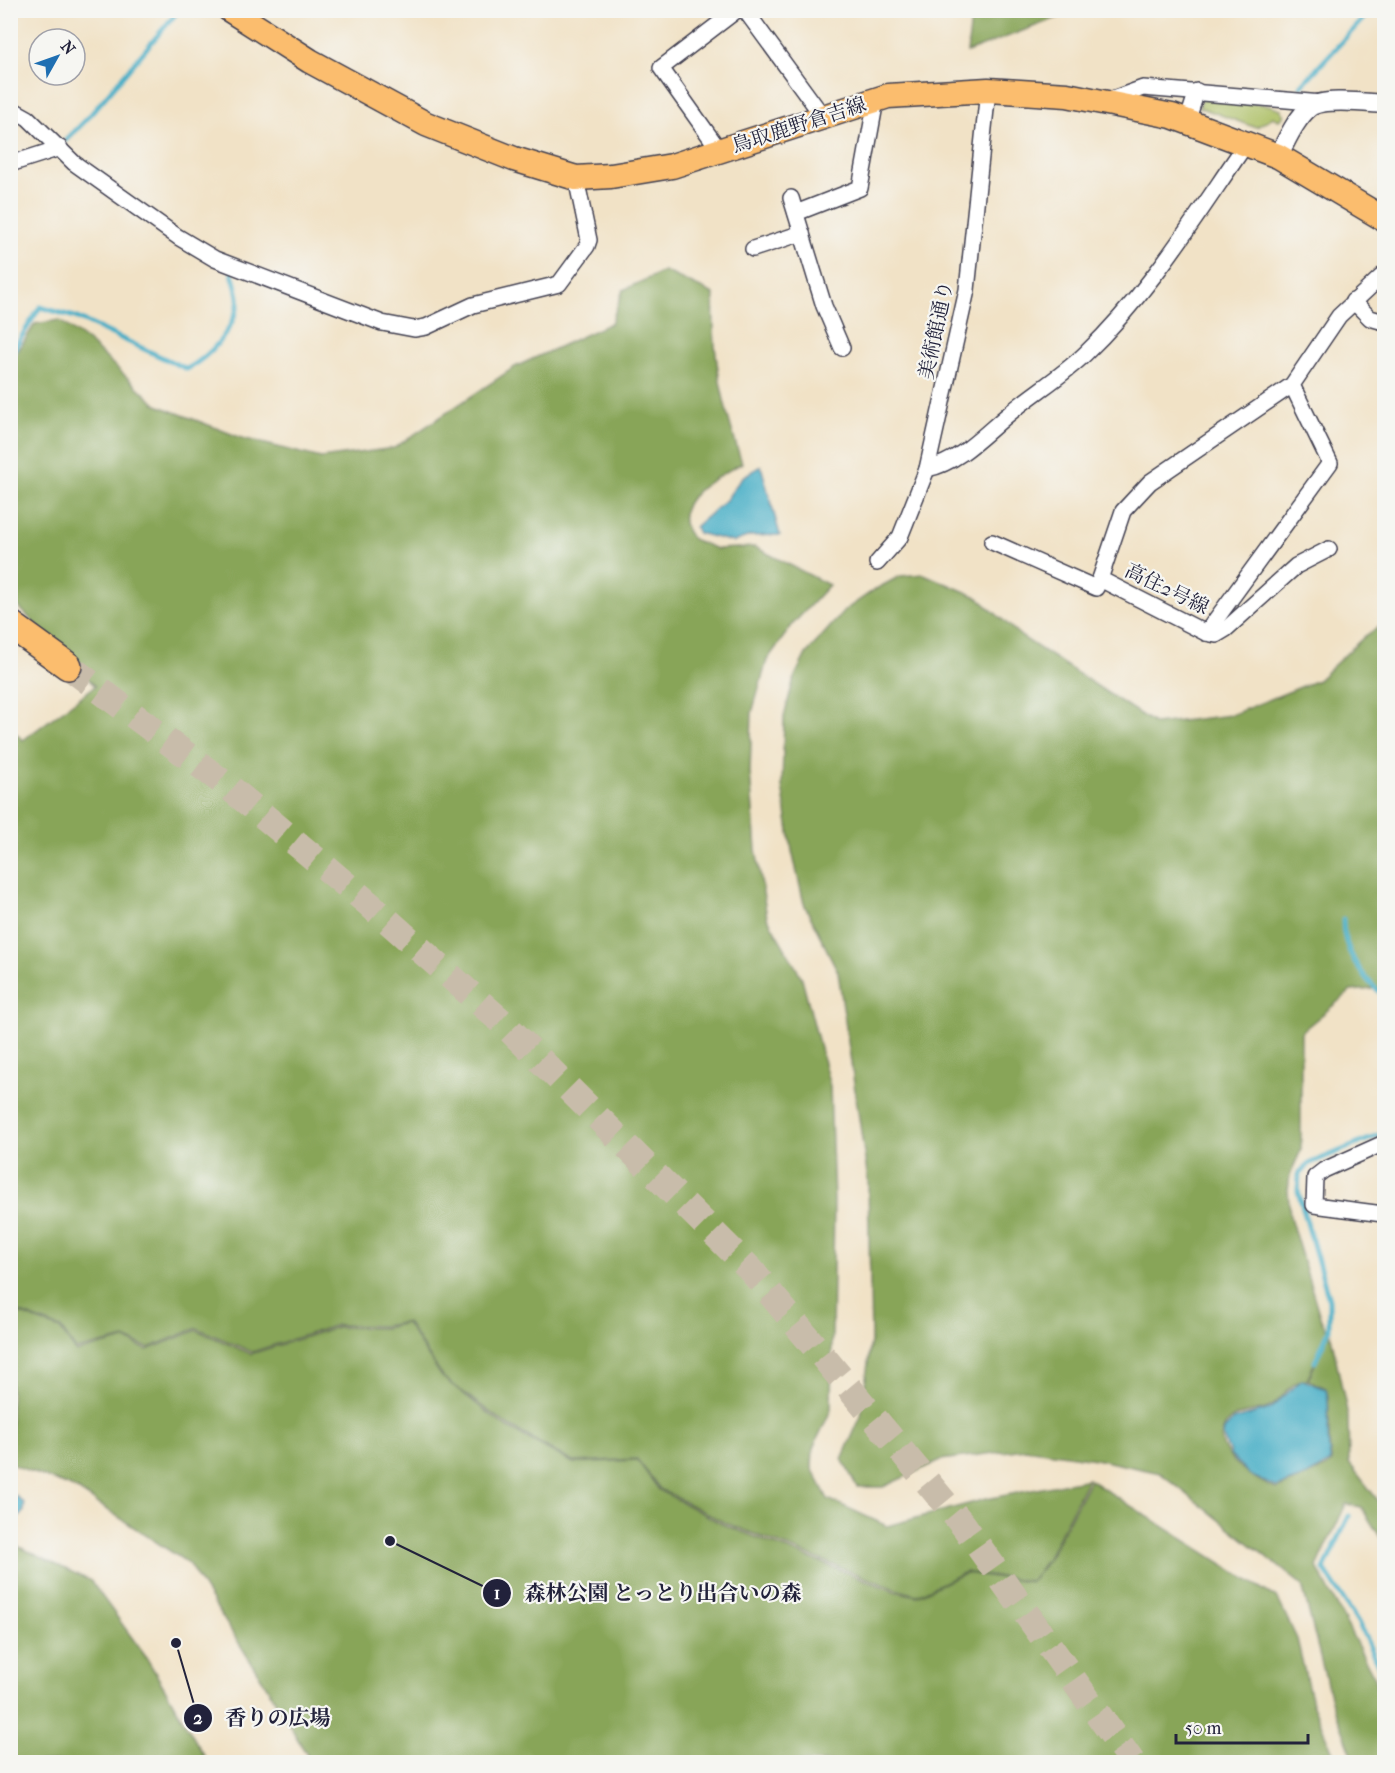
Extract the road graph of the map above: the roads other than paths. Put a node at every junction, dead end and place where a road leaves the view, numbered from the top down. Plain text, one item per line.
1 (230, 10) edge
2 (736, 10) edge
3 (745, 10) edge
4 (988, 90) junction
5 (1197, 91) junction
6 (876, 100) junction
7 (1104, 102) junction
8 (1322, 103) junction
9 (1384, 104) edge
10 (10, 108) edge
11 (824, 118) junction
12 (1187, 122) junction
13 (1246, 144) junction
14 (60, 148) junction
15 (720, 151) junction
16 (1278, 156) junction
17 (10, 164) edge
18 (576, 178) junction
19 (1384, 219) edge
20 (802, 233) junction
21 (753, 249) dead end
22 (1384, 274) edge
23 (1353, 301) junction
24 (1384, 322) edge
25 (842, 348) dead end
26 (1292, 385) junction
27 (927, 469) junction
28 (992, 542) dead end
29 (1329, 549) dead end
30 (877, 563) dead end
31 (1100, 579) junction
32 (10, 624) edge
33 (1206, 633) junction
34 (10, 637) edge
35 (1384, 1143) edge
36 (1384, 1215) edge

1 - 18 main road, 鳥取鹿野倉吉線
2 - 15 street
3 - 11 street
4 - 6 main road, 鳥取鹿野倉吉線
4 - 7 main road, 鳥取鹿野倉吉線
4 - 27 street, 美術館通り
5 - 7 street
5 - 8 street
5 - 12 street
6 - 11 main road, 鳥取鹿野倉吉線
6 - 20 street
7 - 12 main road, 鳥取鹿野倉吉線
8 - 9 street
8 - 16 street
10 - 14 street
11 - 15 main road, 鳥取鹿野倉吉線
12 - 13 main road, 鳥取鹿野倉吉線
13 - 16 main road, 鳥取鹿野倉吉線
13 - 27 street
14 - 17 street
14 - 18 street
15 - 18 main road, 鳥取鹿野倉吉線
16 - 19 main road, 鳥取鹿野倉吉線
20 - 21 street
20 - 25 street
22 - 23 street, 高住2号線
23 - 24 street
23 - 26 street, 高住2号線
26 - 31 street, 高住2号線
26 - 33 street, 高住2号線
27 - 30 street, 美術館通り
28 - 31 street
29 - 33 street
31 - 33 street, 高住2号線
32 - 34 highway
35 - 36 street

